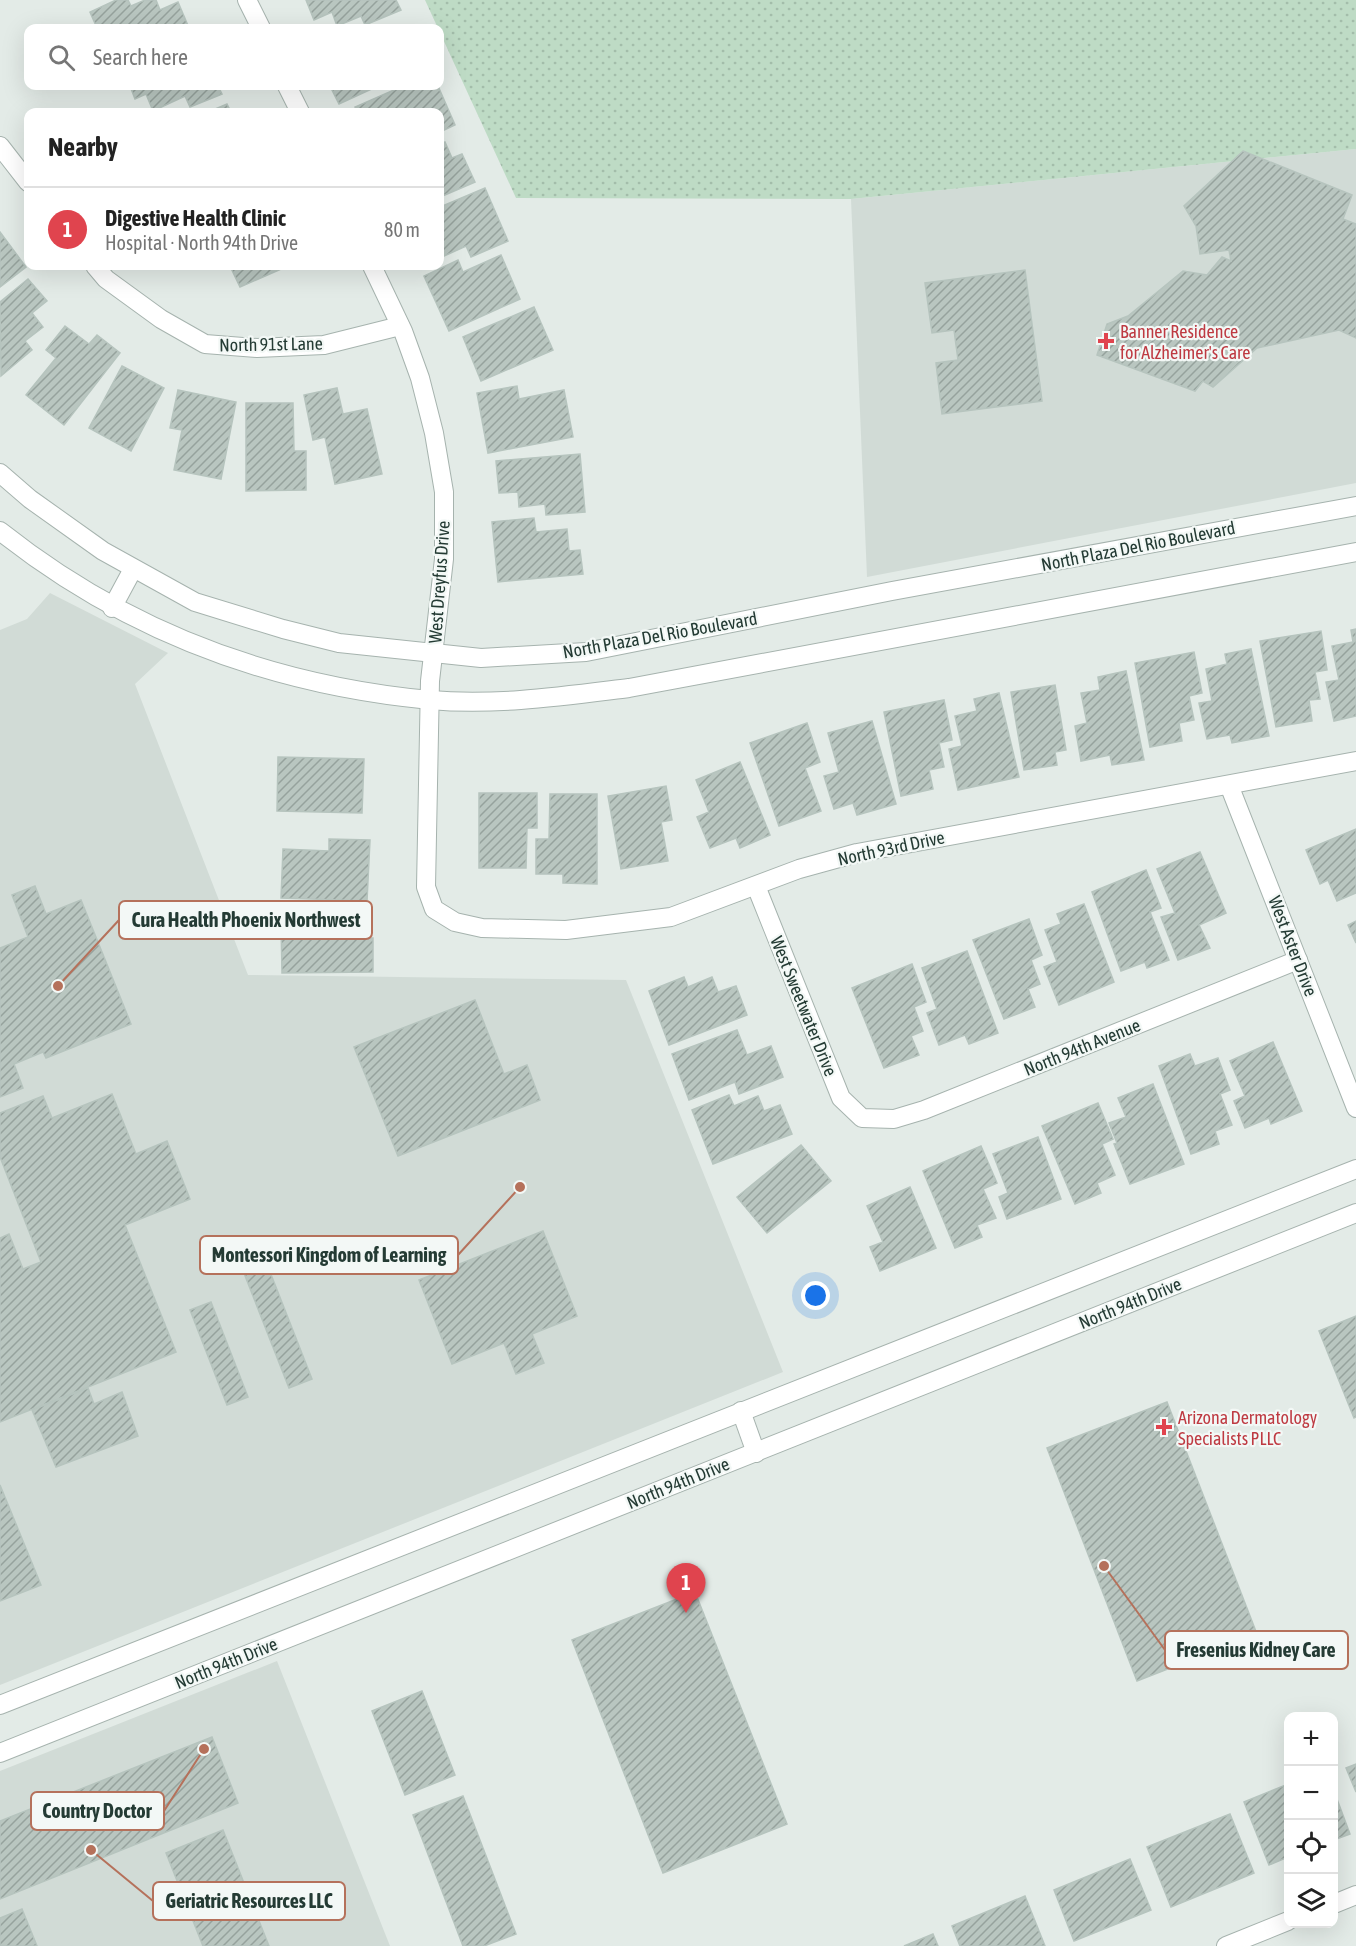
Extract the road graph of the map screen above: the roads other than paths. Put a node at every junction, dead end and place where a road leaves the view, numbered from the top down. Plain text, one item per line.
1 (247, 0) edge
2 (259, 24) edge
3 (289, 90) edge
4 (298, 108) edge
5 (0, 146) edge
6 (24, 177) edge
7 (98, 270) edge
8 (374, 270) edge
9 (400, 326) junction
10 (0, 473) edge
11 (1356, 506) edge
12 (0, 531) edge
13 (1356, 552) edge
14 (133, 569) junction
15 (112, 608) junction
16 (433, 655) junction
17 (431, 700) junction
18 (1356, 761) edge
19 (1229, 784) junction
20 (756, 886) junction
21 (434, 909) joint
22 (1298, 960) junction
23 (1356, 1108) edge
24 (862, 1119) joint
25 (1356, 1169) edge
26 (1356, 1213) edge
27 (741, 1411) junction
28 (756, 1453) junction
29 (0, 1705) edge
30 (0, 1752) edge
31 (1356, 1895) edge
32 (1338, 1902) edge
33 (1284, 1923) edge
34 (1226, 1946) edge

1 - 2 street
3 - 4 street
5 - 6 street
7 - 9 street, North 91st Lane
8 - 9 street, West Dreyfus Drive
9 - 16 street, West Dreyfus Drive
10 - 14 street, North Plaza Del Rio Boulevard
11 - 16 street, North Plaza Del Rio Boulevard
12 - 15 street
13 - 17 street
14 - 15 street
14 - 16 street, North Plaza Del Rio Boulevard
15 - 17 street
16 - 17 street, West Dreyfus Drive
17 - 21 street, West Dreyfus Drive
18 - 19 street, North 93rd Drive
19 - 20 street, North 93rd Drive
19 - 22 street, West Aster Drive
20 - 21 street, North 93rd Drive
20 - 24 street, West Sweetwater Drive
22 - 23 street, West Aster Drive
22 - 24 street, North 94th Avenue
25 - 27 street
26 - 28 street, North 94th Drive
27 - 28 street
27 - 29 street
28 - 30 street, North 94th Drive
31 - 32 street
33 - 34 street

